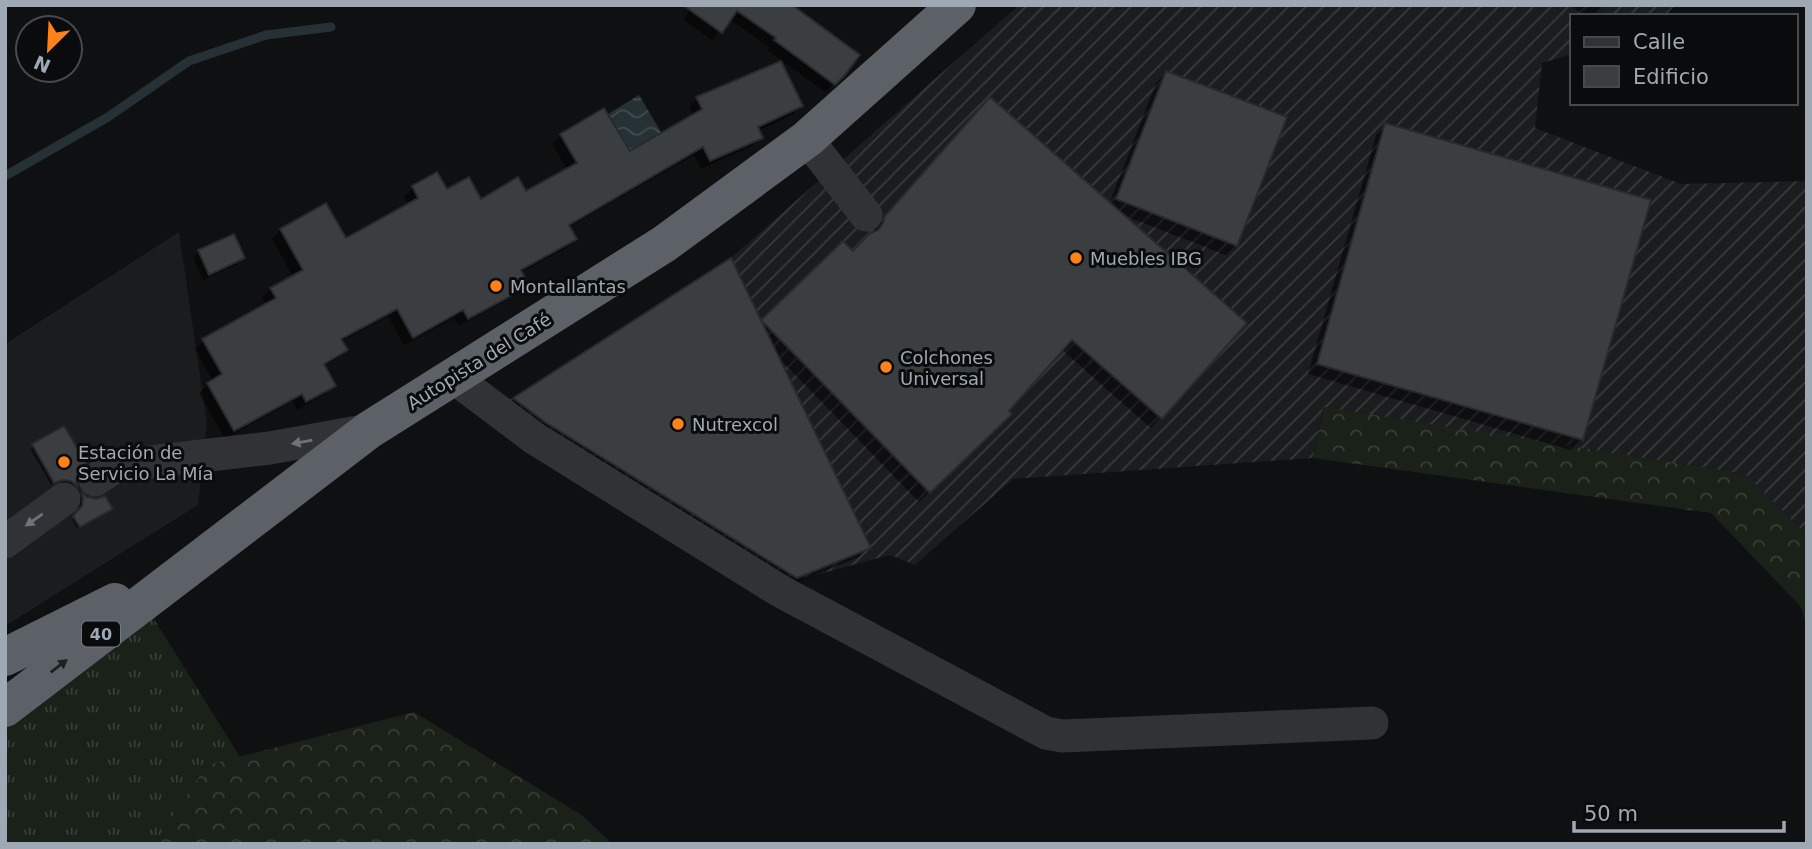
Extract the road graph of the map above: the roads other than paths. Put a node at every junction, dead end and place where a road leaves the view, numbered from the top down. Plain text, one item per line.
1 (957, 5) edge
2 (807, 139) junction
3 (866, 215) dead end
4 (453, 377) junction
5 (369, 430) junction
6 (95, 480) dead end
7 (64, 499) dead end
8 (5, 541) edge
9 (198, 559) junction
10 (5, 657) edge
11 (5, 708) edge
12 (1373, 723) dead end

1 - 2 highway, Autopista del Café / 40
2 - 3 lane
2 - 4 highway, Autopista del Café / 40
4 - 5 highway, Autopista del Café / 40
4 - 12 lane
5 -> 6 lane
5 - 9 highway, Autopista del Café / 40
7 -> 8 lane
9 - 10 highway, Autopista del Café / 40
11 -> 9 highway, Autopista del Café / 40

